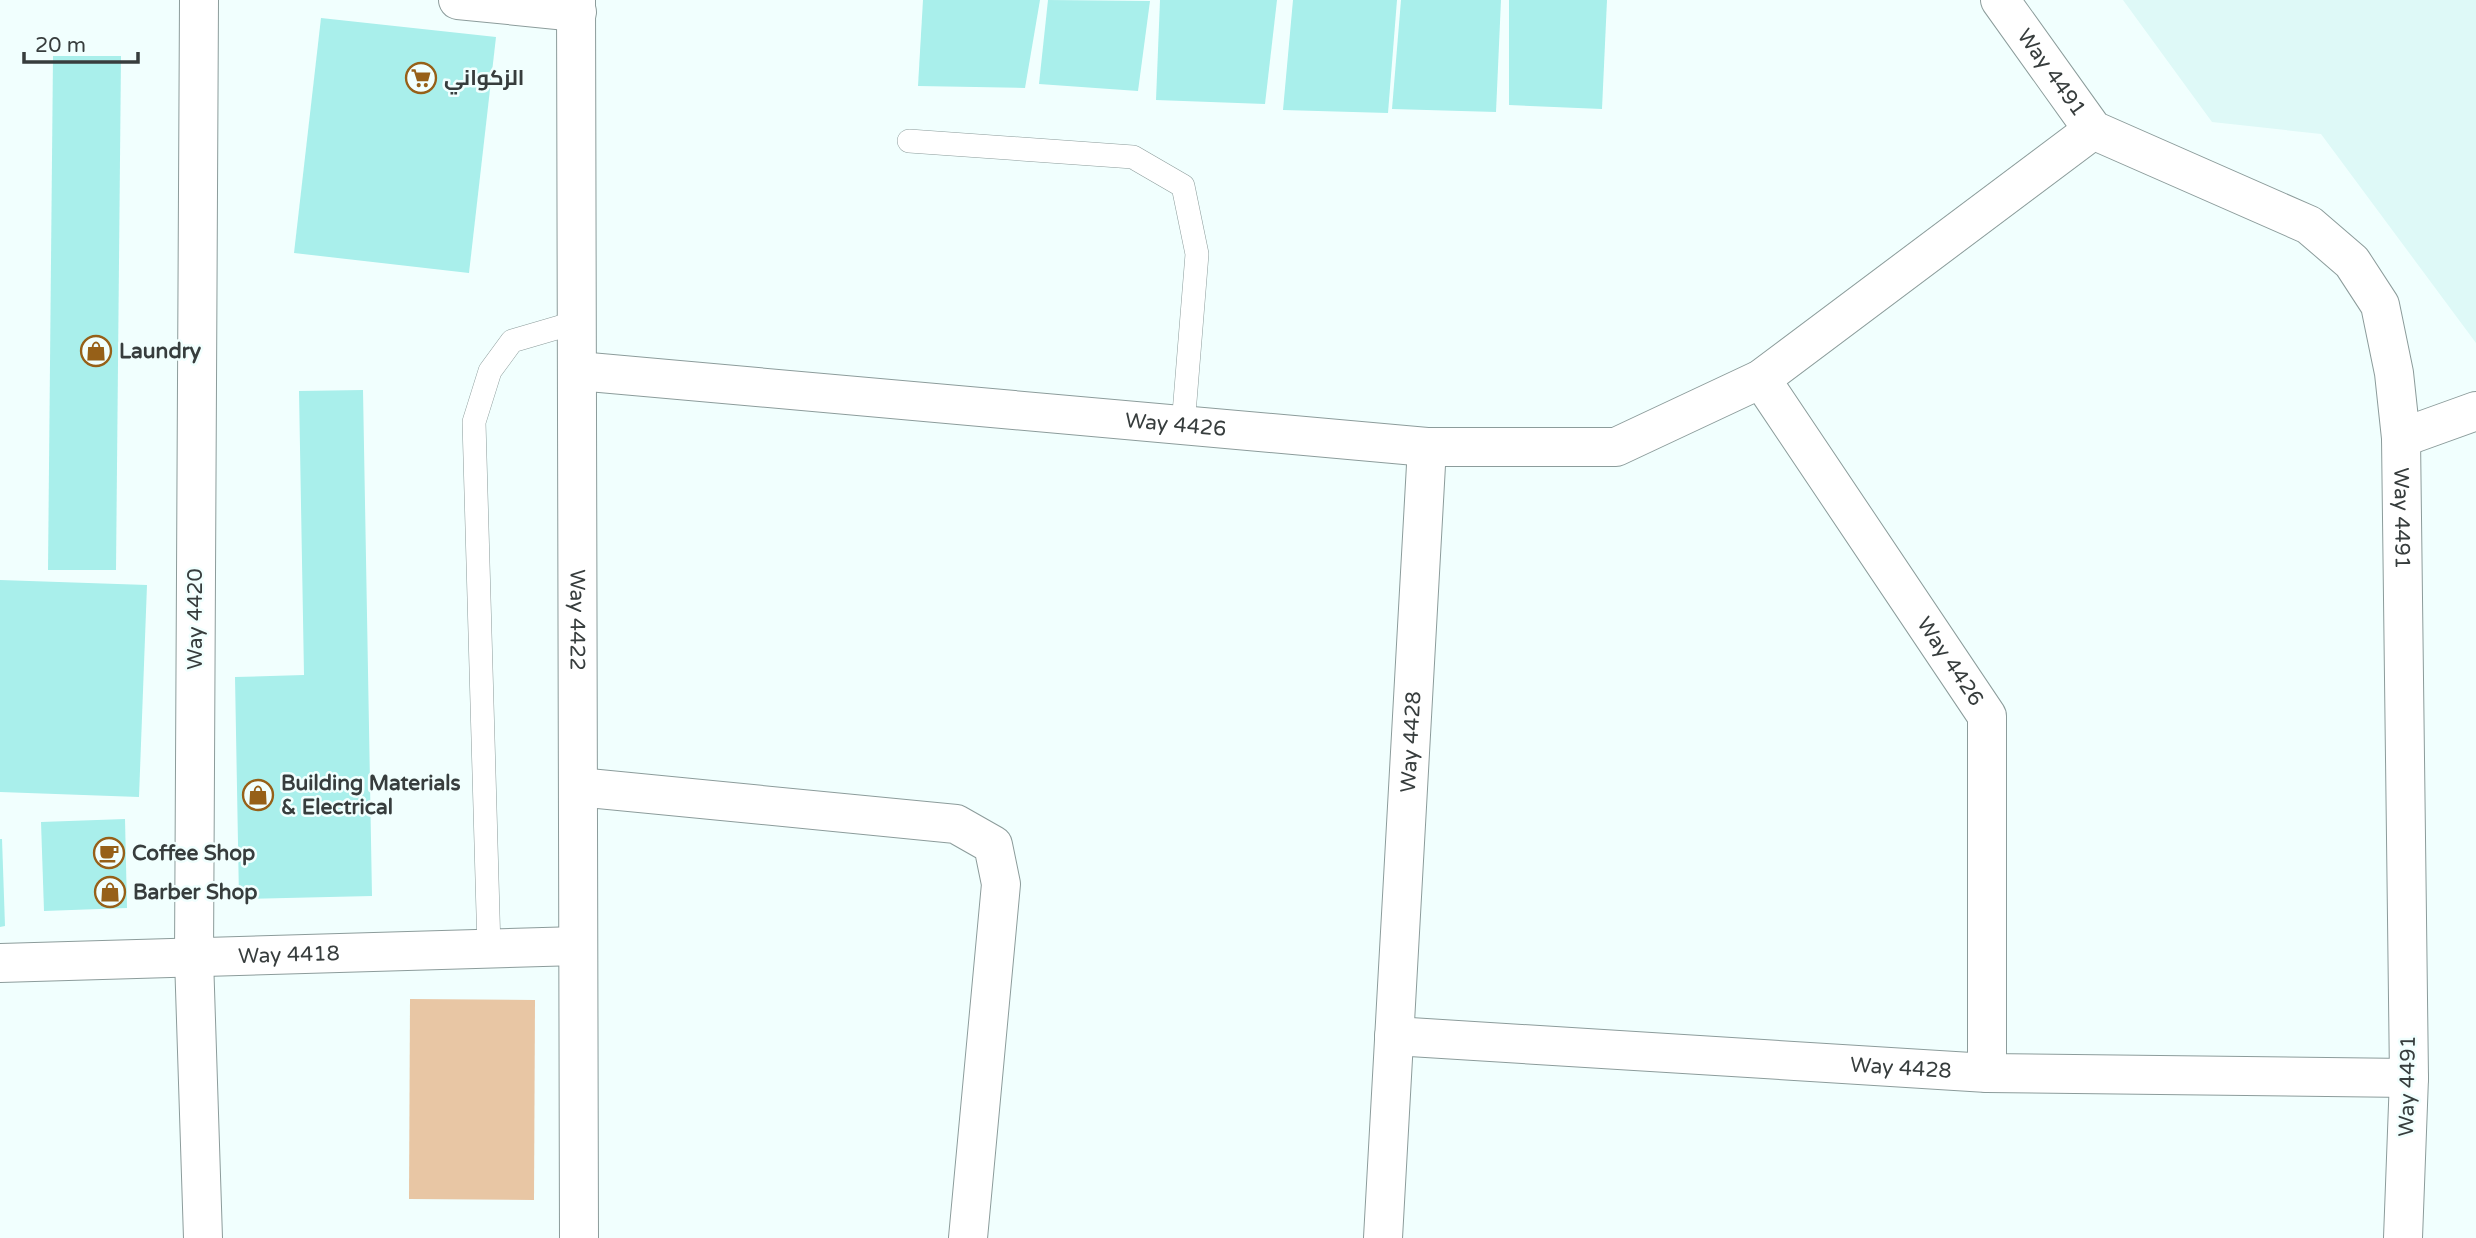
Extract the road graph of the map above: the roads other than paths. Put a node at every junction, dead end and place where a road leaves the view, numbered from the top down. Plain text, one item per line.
1 (199, 0) edge
2 (458, 0) edge
3 (2000, 0) edge
4 (576, 6) edge
5 (2093, 130) junction
6 (909, 141) dead end
7 (577, 322) junction
8 (578, 371) junction
9 (1761, 379) junction
10 (2476, 411) edge
11 (1183, 426) junction
12 (2401, 438) junction
13 (1427, 447) junction
14 (578, 787) junction
15 (578, 946) junction
16 (489, 949) junction
17 (194, 958) junction
18 (0, 963) edge
19 (1394, 1036) junction
20 (1987, 1073) junction
21 (2409, 1077) junction
22 (203, 1238) edge
23 (579, 1238) edge
24 (968, 1238) edge
25 (1383, 1238) edge
26 (2403, 1238) edge

1 - 17 street, Way 4420
2 - 4 street
3 - 5 street, Way 4491
4 - 7 street, Way 4422
5 - 9 street, Way 4426
5 - 12 street, Way 4491
6 - 11 lane
7 - 8 street, Way 4422
7 - 16 lane
8 - 11 street, Way 4426
8 - 14 street, Way 4422
9 - 13 street, Way 4426
9 - 20 street, Way 4426
10 - 12 street
11 - 13 street, Way 4426
12 - 21 street, Way 4491
13 - 19 street, Way 4428
14 - 15 street, Way 4422
14 - 24 street
15 - 16 street, Way 4418
15 - 23 street, Way 4422
16 - 17 street, Way 4418
17 - 18 street, Way 4418
17 - 22 street, Way 4420
19 - 20 street, Way 4428
19 - 25 street, Way 4428
20 - 21 street, Way 4428
21 - 26 street, Way 4491

